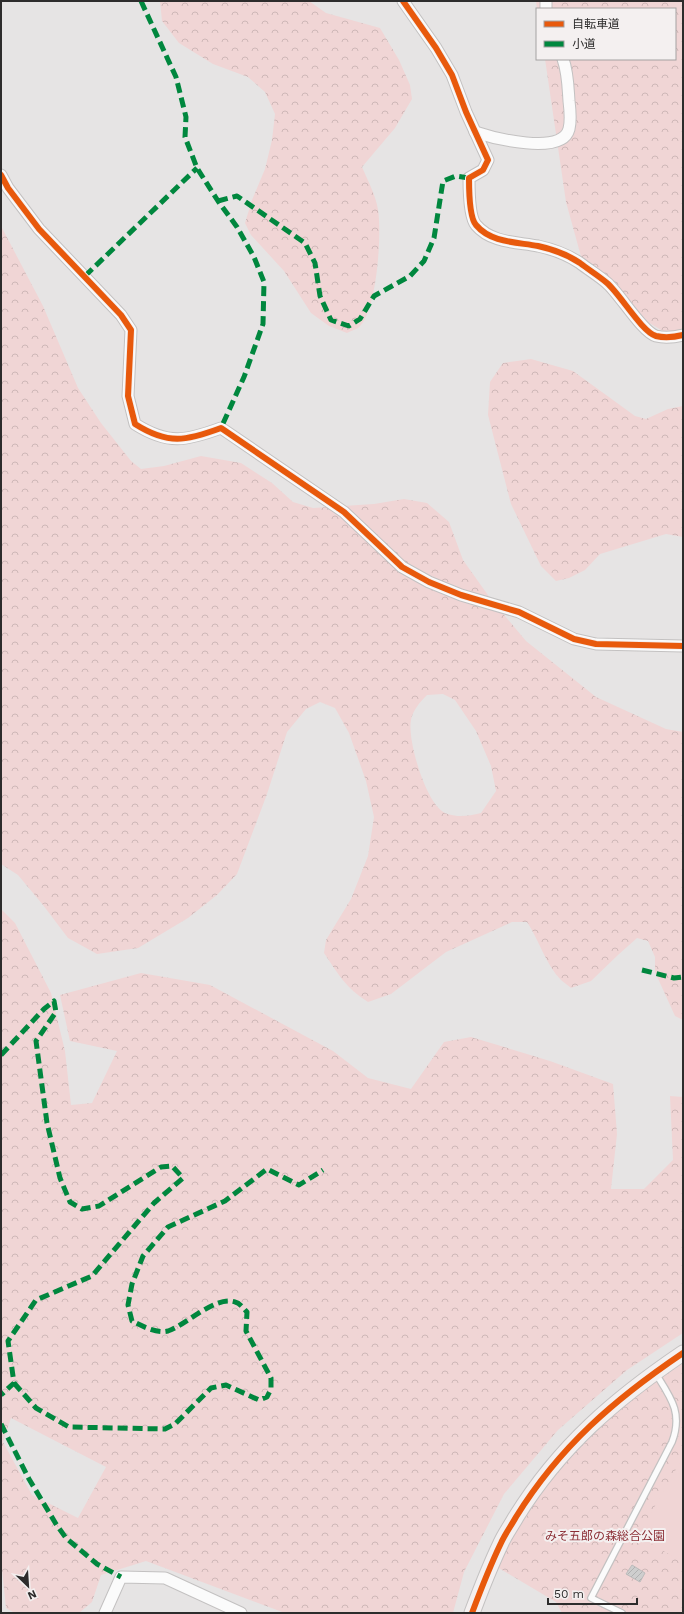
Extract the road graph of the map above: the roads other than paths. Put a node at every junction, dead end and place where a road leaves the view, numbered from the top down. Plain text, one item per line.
1 (403, 1) edge
2 (563, 60) edge
3 (475, 132) junction
4 (1, 175) edge
5 (683, 336) edge
6 (683, 646) edge
7 (683, 1353) edge
8 (654, 1372) junction
9 (105, 1613) edge
10 (241, 1613) edge
11 (472, 1613) edge
12 (622, 1613) edge

1 - 3 street
2 - 3 street
3 - 5 street
4 - 6 street
7 - 8 street
8 - 11 street
8 - 12 lane
9 - 10 street

